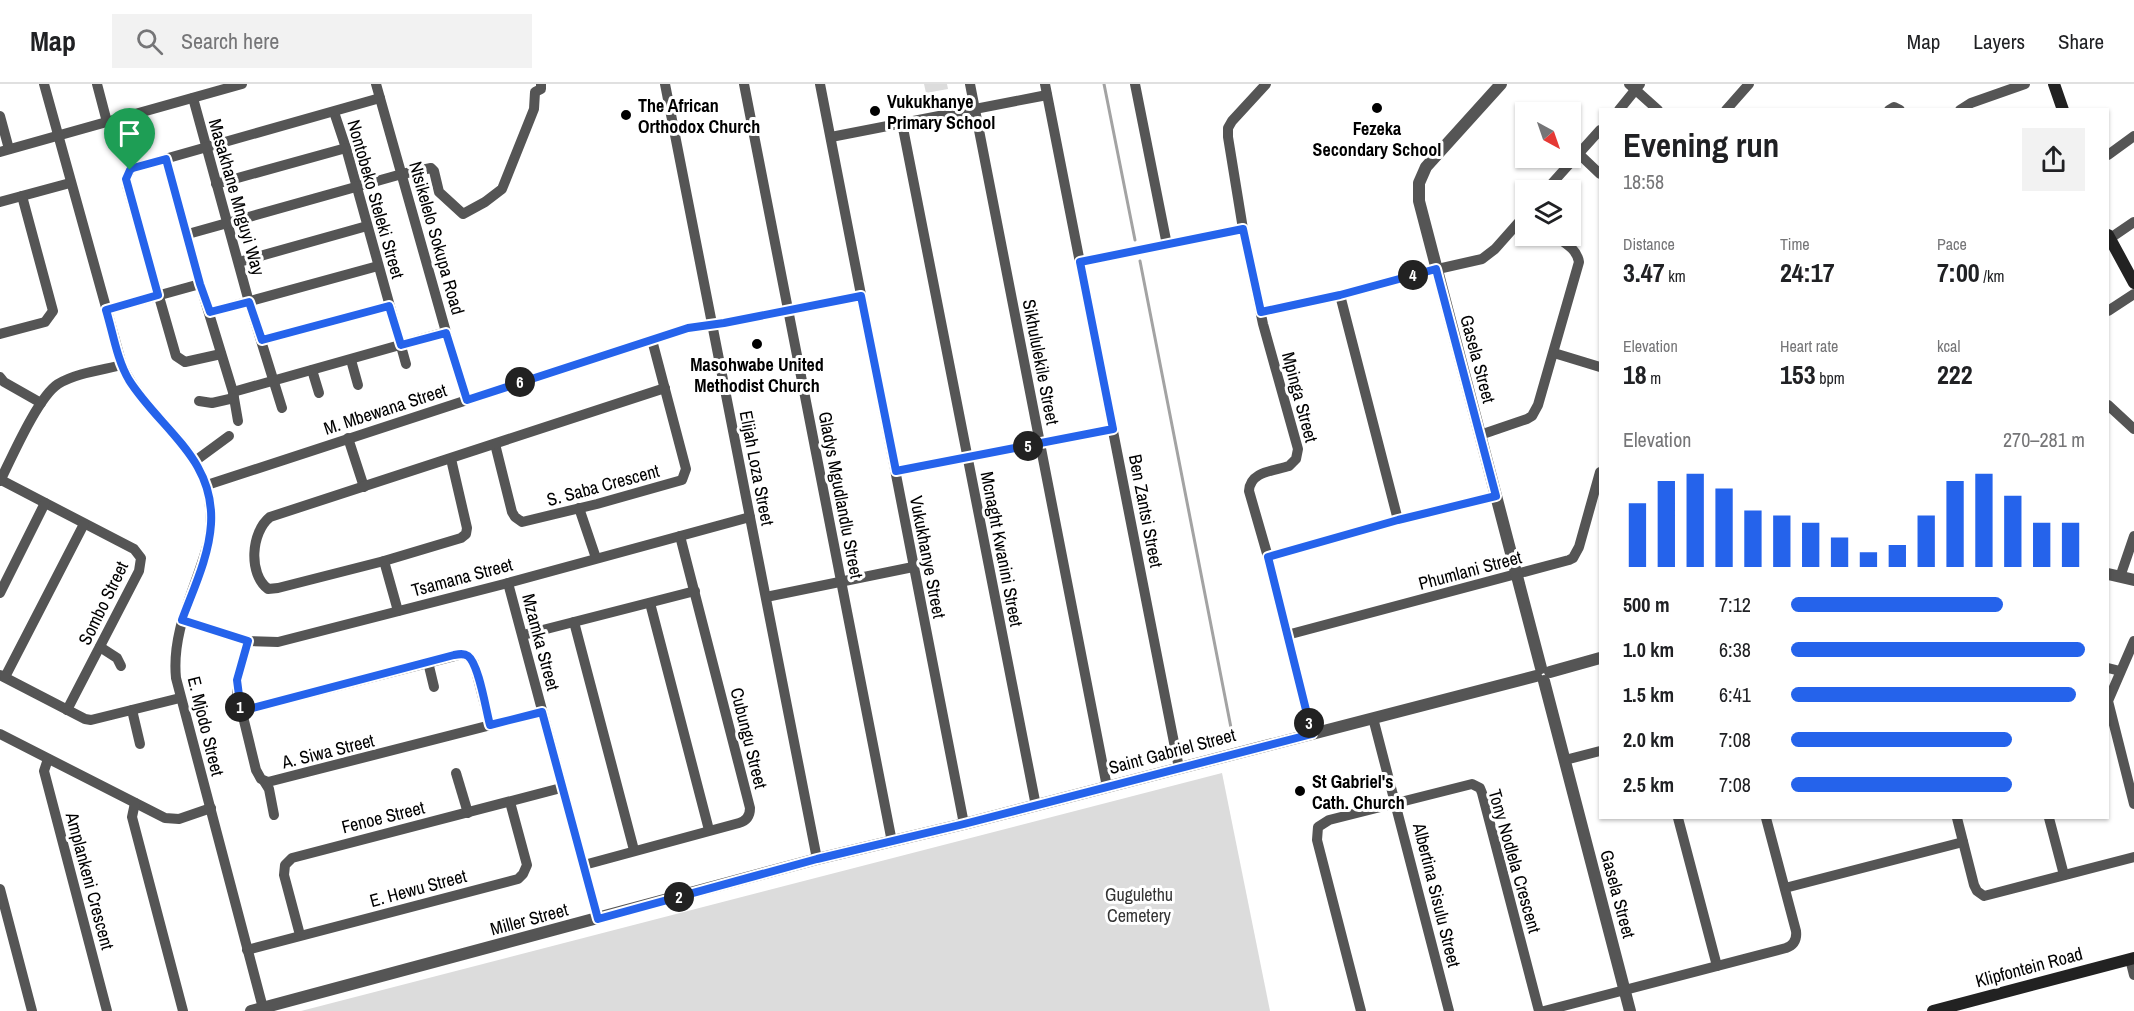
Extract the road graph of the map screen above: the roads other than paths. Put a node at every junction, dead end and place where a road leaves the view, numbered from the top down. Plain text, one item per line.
1 (44, 84) edge
2 (97, 84) edge
3 (242, 84) edge
4 (376, 84) edge
5 (541, 84) edge
6 (664, 84) edge
7 (744, 84) edge
8 (820, 84) edge
9 (970, 84) edge
10 (1135, 84) edge
11 (1266, 84) edge
12 (1501, 84) edge
13 (1749, 84) edge
14 (2025, 84) edge
15 (2054, 84) edge
16 (1635, 86) edge
17 (1046, 89) edge
18 (193, 98) junction
19 (380, 98) junction
20 (1619, 108) edge
21 (1656, 108) edge
22 (1728, 108) edge
23 (1963, 108) edge
24 (2062, 108) edge
25 (975, 109) junction
26 (334, 112) junction
27 (0, 116) edge
28 (107, 122) junction
29 (902, 123) junction
30 (1599, 131) edge
31 (59, 136) junction
32 (2134, 136) edge
33 (831, 137) junction
34 (206, 147) junction
35 (346, 148) junction
36 (5, 151) edge
37 (1581, 152) edge
38 (2109, 154) edge
39 (1581, 156) edge
40 (166, 159) junction
41 (1566, 168) edge
42 (1599, 173) edge
43 (402, 174) junction
44 (1555, 180) edge
45 (70, 183) junction
46 (216, 184) junction
47 (356, 186) junction
48 (22, 196) junction
49 (0, 202) edge
50 (2134, 222) edge
51 (228, 224) junction
52 (367, 226) junction
53 (1515, 226) edge
54 (1243, 229) junction
55 (188, 234) junction
56 (2109, 236) edge
57 (2109, 239) edge
58 (1167, 245) junction
59 (1569, 246) edge
60 (239, 262) junction
61 (1080, 262) junction
62 (378, 266) junction
63 (1436, 269) junction
64 (2134, 283) edge
65 (200, 284) junction
66 (2134, 294) edge
67 (158, 295) junction
68 (1340, 295) junction
69 (861, 296) junction
70 (249, 302) junction
71 (389, 306) junction
72 (106, 310) junction
73 (2109, 310) edge
74 (788, 311) junction
75 (210, 312) junction
76 (1261, 312) junction
77 (712, 324) junction
78 (446, 333) junction
79 (0, 334) edge
80 (262, 340) junction
81 (652, 340) junction
82 (401, 345) junction
83 (1554, 353) junction
84 (220, 354) junction
85 (351, 360) junction
86 (406, 364) dead end
87 (122, 365) junction
88 (1599, 367) edge
89 (312, 370) junction
90 (0, 378) edge
91 (274, 380) junction
92 (359, 385) dead end
93 (665, 388) junction
94 (319, 393) dead end
95 (233, 395) junction
96 (199, 400) dead end
97 (467, 400) junction
98 (41, 403) junction
99 (2109, 406) edge
100 (282, 408) dead end
101 (239, 421) dead end
102 (1113, 429) junction
103 (2134, 429) edge
104 (1480, 435) junction
105 (229, 436) dead end
106 (348, 438) junction
107 (1040, 443) junction
108 (495, 444) junction
109 (451, 459) junction
110 (967, 459) junction
111 (195, 461) junction
112 (896, 471) junction
113 (1599, 476) edge
114 (0, 480) edge
115 (207, 485) junction
116 (364, 487) junction
117 (1496, 496) junction
118 (45, 503) junction
119 (579, 508) junction
120 (750, 517) junction
121 (1398, 520) junction
122 (84, 524) junction
123 (680, 536) junction
124 (2134, 536) edge
125 (1268, 557) junction
126 (596, 558) junction
127 (384, 561) junction
128 (913, 567) junction
129 (2109, 574) edge
130 (1517, 575) junction
131 (2120, 577) junction
132 (2134, 580) edge
133 (841, 581) junction
134 (508, 583) junction
135 (695, 591) junction
136 (0, 592) edge
137 (766, 597) junction
138 (650, 603) junction
139 (398, 611) junction
140 (182, 620) junction
141 (574, 622) junction
142 (523, 635) junction
143 (1287, 635) junction
144 (248, 641) junction
145 (2134, 641) edge
146 (100, 647) junction
147 (1599, 658) edge
148 (428, 662) junction
149 (120, 666) dead end
150 (2109, 668) edge
151 (2120, 671) junction
152 (1543, 674) junction
153 (3, 676) edge
154 (434, 687) dead end
155 (180, 698) junction
156 (2109, 698) edge
157 (2109, 709) edge
158 (67, 710) junction
159 (132, 710) junction
160 (241, 711) junction
161 (542, 712) junction
162 (1373, 718) junction
163 (490, 725) junction
164 (0, 734) edge
165 (1312, 734) junction
166 (140, 744) dead end
167 (1599, 751) edge
168 (48, 759) junction
169 (1565, 760) junction
170 (1179, 768) junction
171 (456, 773) dead end
172 (264, 781) junction
173 (1107, 787) junction
174 (561, 788) junction
175 (510, 802) junction
176 (135, 803) junction
177 (1396, 804) junction
178 (2134, 804) edge
179 (1036, 806) junction
180 (211, 808) junction
181 (468, 813) junction
182 (274, 816) dead end
183 (1678, 819) edge
184 (1766, 819) edge
185 (1957, 819) edge
186 (2049, 819) edge
187 (964, 824) junction
188 (708, 830) junction
189 (892, 842) junction
190 (1963, 842) junction
191 (634, 850) junction
192 (2134, 857) edge
193 (817, 859) junction
194 (584, 865) junction
195 (2064, 875) junction
196 (1785, 888) junction
197 (0, 889) edge
198 (598, 919) junction
199 (300, 934) junction
200 (247, 950) junction
201 (2132, 958) edge
202 (1717, 966) junction
203 (2134, 975) edge
204 (1625, 990) junction
205 (257, 1009) edge
206 (32, 1011) edge
207 (107, 1011) edge
208 (183, 1011) edge
209 (1361, 1011) edge
210 (1449, 1011) edge
211 (1539, 1011) edge
212 (1544, 1011) edge
213 (1630, 1011) edge
214 (1933, 1011) edge

1 - 31 street, E. Mjodo Street
2 - 28 street
3 - 18 street
4 - 19 street, Ntsikelelo Sokupa Road
5 - 43 street
6 - 77 street, Elijah Loza Street
7 - 74 street, Gladys Mgudlandlu Street
8 - 33 street, Vukukhanye Street
9 - 25 street, Sikhululekile Street
10 - 58 street
11 - 54 street, Mpinga Street
12 - 63 street, Gasela Street
13 - 22 street
14 - 23 street
15 - 24 main road
16 - 20 street
16 - 21 street
17 - 25 street
17 - 61 street, Ben Zantsi Street
18 - 28 street
18 - 34 street, Masakhane Mnguyi Way
19 - 26 street
19 - 43 street, Ntsikelelo Sokupa Road
25 - 29 street
25 - 107 street, Sikhululekile Street
26 - 34 street
26 - 35 street, Nontobeko Steleki Street
27 - 36 street
28 - 31 street
29 - 33 street
29 - 110 street, Mcnaght Kwanini Street
30 - 37 street
31 - 36 street
31 - 45 street, E. Mjodo Street
32 - 38 street
33 - 69 street, Vukukhanye Street
34 - 40 street
34 - 46 street, Masakhane Mnguyi Way
35 - 46 street
35 - 47 street, Nontobeko Steleki Street
39 - 42 street
40 - 55 street
40 - 67 street
41 - 44 street
43 - 47 street
43 - 78 street, Ntsikelelo Sokupa Road
45 - 48 street
45 - 72 street, E. Mjodo Street
46 - 51 street, Masakhane Mnguyi Way
47 - 51 street
47 - 52 street, Nontobeko Steleki Street
48 - 49 street
48 - 79 street
50 - 56 street
51 - 55 street
51 - 60 street, Masakhane Mnguyi Way
52 - 60 street
52 - 62 street, Nontobeko Steleki Street
53 - 63 street
54 - 58 street
54 - 76 street, Mpinga Street
55 - 65 street
57 - 64 main road
58 - 61 street
59 - 83 street
60 - 70 street, Masakhane Mnguyi Way
61 - 102 street, Ben Zantsi Street
62 - 70 street
62 - 71 street, Nontobeko Steleki Street
63 - 68 street
63 - 104 street, Gasela Street
65 - 67 street
65 - 75 street
66 - 73 street
67 - 72 street
67 - 84 street
68 - 76 street
68 - 121 street
69 - 74 street, M. Mbewana Street
69 - 112 street, Vukukhanye Street
70 - 75 street
70 - 80 street, Masakhane Mnguyi Way
71 - 80 street
71 - 82 street, Nontobeko Steleki Street
72 - 87 street, E. Mjodo Street
74 - 77 street, M. Mbewana Street
74 - 133 street, Gladys Mgudlandlu Street
75 - 84 street
76 - 125 street, Mpinga Street
77 - 81 street, M. Mbewana Street
77 - 120 street, Elijah Loza Street
78 - 82 street
78 - 97 street, Ntsikelelo Sokupa Road
80 - 91 street, Masakhane Mnguyi Way
81 - 93 street, S. Saba Crescent
81 - 97 street, M. Mbewana Street
82 - 85 street
82 - 86 street, Nontobeko Steleki Street
83 - 88 street
83 - 104 street
84 - 95 street
85 - 89 street
85 - 92 street
87 - 98 street
87 - 111 street, E. Mjodo Street
89 - 91 street
89 - 94 street
90 - 98 street
91 - 95 street
91 - 100 street, Masakhane Mnguyi Way
93 - 108 street
93 - 119 street, S. Saba Crescent
95 - 96 street
95 - 101 street
97 - 106 street, M. Mbewana Street
98 - 114 street
99 - 103 street
102 - 107 street
102 - 170 street, Ben Zantsi Street
104 - 117 street, Gasela Street
105 - 111 street
106 - 115 street, M. Mbewana Street
106 - 116 street
107 - 110 street
107 - 173 street, Sikhululekile Street
108 - 109 street
108 - 119 street, S. Saba Crescent
109 - 116 street
109 - 127 street
110 - 112 street
110 - 179 street, Mcnaght Kwanini Street
111 - 115 street, E. Mjodo Street
112 - 128 street, Vukukhanye Street
113 - 130 street, Phumlani Street
114 - 118 street, Sombo Street
115 - 140 street, E. Mjodo Street
116 - 127 street
117 - 121 street
117 - 130 street, Gasela Street
118 - 122 street, Sombo Street
118 - 136 street
119 - 126 street
120 - 123 street, Tsamana Street
120 - 137 street, Elijah Loza Street
121 - 125 street
122 - 146 street, Sombo Street
122 - 153 street
123 - 126 street, Tsamana Street
123 - 135 street, Cubungu Street
124 - 131 street
125 - 143 street, Mpinga Street
126 - 134 street, Tsamana Street
127 - 139 street
128 - 133 street
128 - 187 street, Vukukhanye Street
129 - 131 street
130 - 143 street, Phumlani Street
130 - 152 street, Gasela Street
131 - 132 street
133 - 137 street
133 - 189 street, Gladys Mgudlandlu Street
134 - 139 street, Tsamana Street
134 - 142 street, Mzamka Street
135 - 138 street
135 - 188 street, Cubungu Street
137 - 193 street, Elijah Loza Street
138 - 141 street
138 - 188 street
139 - 144 street, Tsamana Street
140 - 144 street, Tsamana Street
140 - 155 street, E. Mjodo Street
141 - 142 street
141 - 191 street
142 - 161 street, Mzamka Street
143 - 165 street, Mpinga Street
144 - 160 street, A. Siwa Street
145 - 151 street
146 - 149 street
146 - 158 street, Sombo Street
147 - 152 street, Saint Gabriel Street
148 - 154 street
148 - 160 street
148 - 163 street
150 - 151 street
151 - 156 street
152 - 162 street, Saint Gabriel Street
152 - 169 street, Gasela Street
153 - 158 street
155 - 159 street
155 - 180 street, E. Mjodo Street
157 - 178 street
158 - 159 street
159 - 166 street
160 - 172 street, A. Siwa Street
161 - 163 street, A. Siwa Street
161 - 174 street, Mzamka Street
162 - 165 street, Saint Gabriel Street
162 - 177 street, Albertina Sisulu Street
163 - 172 street, A. Siwa Street
164 - 168 street
165 - 170 street, Saint Gabriel Street
167 - 169 street
168 - 176 street
168 - 207 street, Amplankeni Crescent
169 - 204 street, Gasela Street
170 - 173 street, Saint Gabriel Street
171 - 181 street
172 - 182 street
173 - 179 street, Saint Gabriel Street
174 - 175 street, Fenoe Street
174 - 194 street, Mzamka Street
175 - 181 street, Fenoe Street
175 - 199 street, E. Hewu Street
176 - 180 street
176 - 208 street
177 - 209 street, Tony Nodlela Crescent
177 - 210 street, Albertina Sisulu Street
177 - 211 street, Tony Nodlela Crescent
179 - 187 street, Saint Gabriel Street
180 - 200 street, E. Mjodo Street
181 - 199 street, Fenoe Street
183 - 202 street
184 - 196 street
185 - 190 street
186 - 195 street
187 - 189 street, Saint Gabriel Street
188 - 191 street, Cubungu Street
189 - 193 street, Saint Gabriel Street
190 - 195 street
190 - 196 street
191 - 194 street, Cubungu Street
192 - 195 street
193 - 198 street, Miller Street
194 - 198 street, Mzamka Street
196 - 202 street
197 - 206 street
198 - 205 street, Miller Street
199 - 200 street, E. Hewu Street
200 - 205 street, E. Mjodo Street
201 - 203 street
201 - 214 main road, Klipfontein Road
202 - 204 street
204 - 212 street
204 - 213 street, Gasela Street

